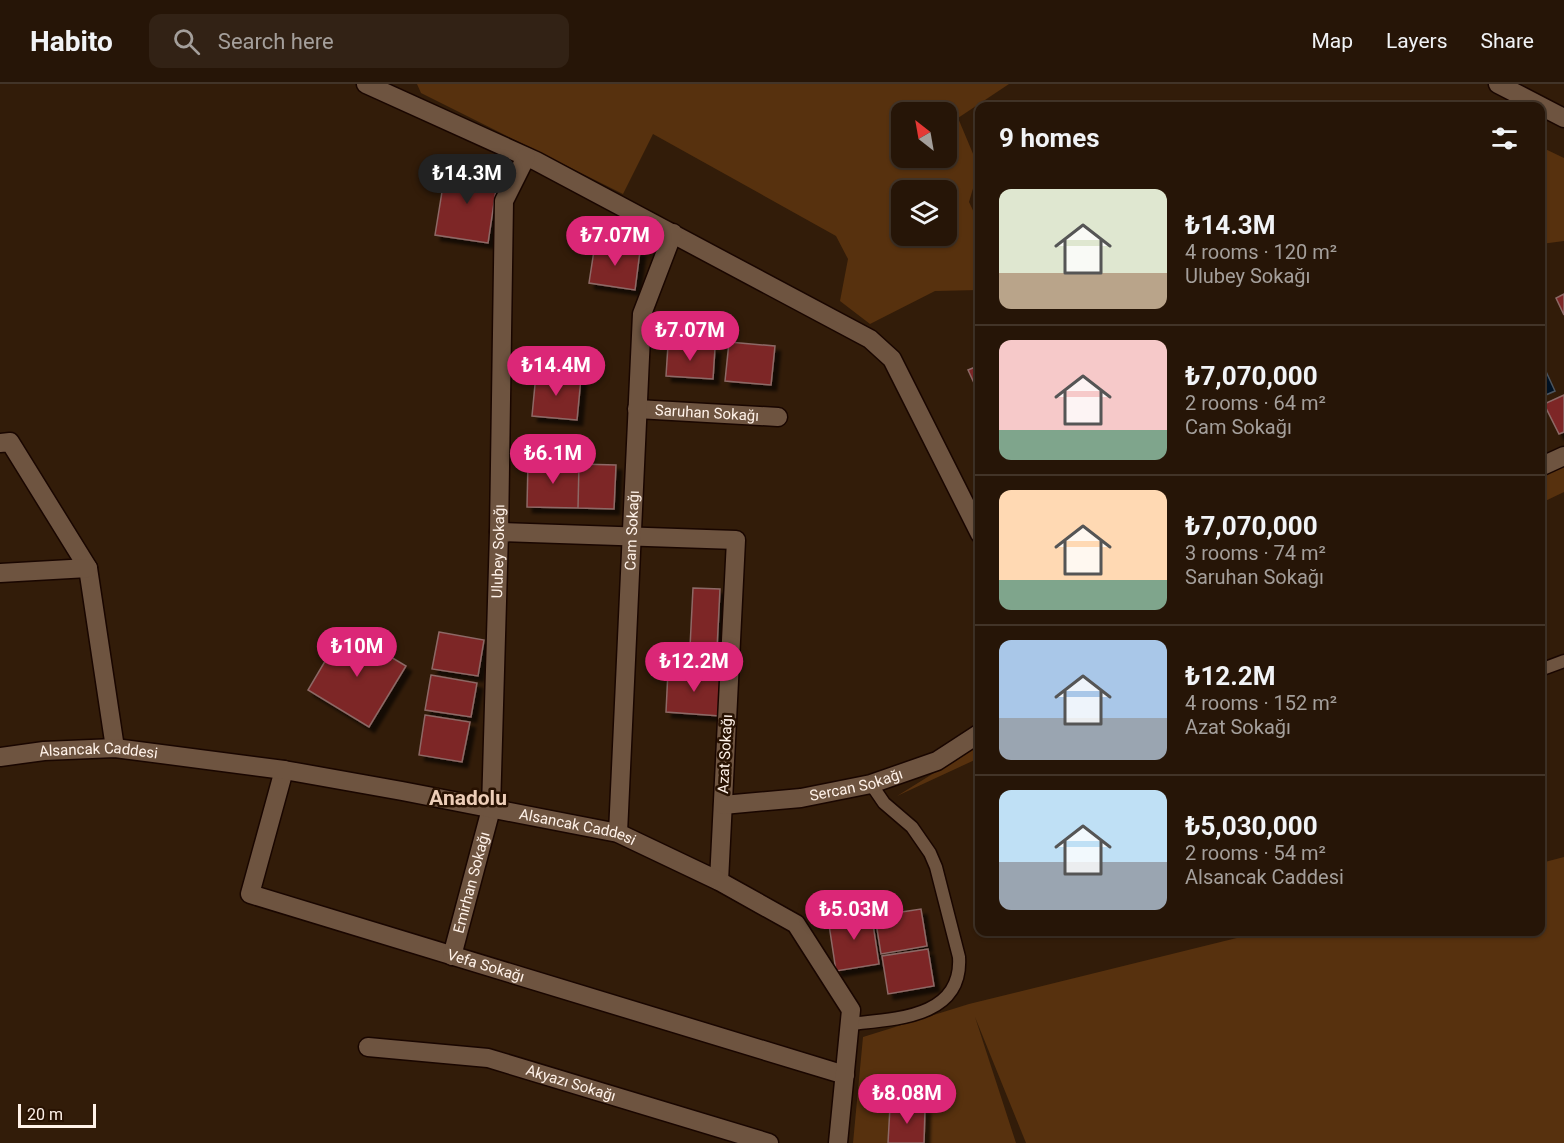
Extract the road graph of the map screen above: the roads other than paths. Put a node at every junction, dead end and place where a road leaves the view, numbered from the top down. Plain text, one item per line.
1 (366, 84) edge
2 (1498, 84) edge
3 (386, 88) edge
4 (1533, 102) edge
5 (1545, 108) edge
6 (1564, 118) edge
7 (526, 157) junction
8 (673, 233) junction
9 (637, 409) junction
10 (778, 417) dead end
11 (5, 442) edge
12 (1564, 456) edge
13 (1545, 465) edge
14 (975, 524) edge
15 (500, 532) junction
16 (631, 537) junction
17 (88, 568) junction
18 (0, 573) edge
19 (1564, 661) edge
20 (1545, 668) edge
21 (975, 736) edge
22 (115, 748) junction
23 (0, 758) edge
24 (284, 770) junction
25 (871, 784) junction
26 (723, 805) junction
27 (491, 809) junction
28 (618, 833) junction
29 (719, 881) junction
30 (452, 956) junction
31 (850, 1024) junction
32 (368, 1047) dead end
33 (845, 1075) junction
34 (769, 1143) edge
35 (838, 1143) edge

1 - 3 street
2 - 4 street
3 - 7 street
5 - 6 street
7 - 8 street
7 - 15 street, Ulubey Sokağı
8 - 9 street, Cam Sokağı
8 - 14 street
9 - 10 street, Saruhan Sokağı
9 - 16 street, Cam Sokağı
11 - 17 street
12 - 13 street
15 - 16 street, Azat Sokağı
15 - 27 street, Ulubey Sokağı
16 - 26 street, Azat Sokağı
16 - 28 street, Cam Sokağı
17 - 18 street
17 - 22 street
19 - 20 lane
21 - 25 street, Sercan Sokağı
22 - 23 street, Alsancak Caddesi
22 - 24 street, Alsancak Caddesi
24 - 27 street, Alsancak Caddesi
24 - 30 street, Vefa Sokağı
25 - 26 street, Sercan Sokağı
25 - 31 lane
26 - 29 street, Azat Sokağı
27 - 28 street, Alsancak Caddesi
27 - 30 street, Emirhan Sokağı
28 - 29 street, Alsancak Caddesi
29 - 31 street, Alsancak Caddesi
30 - 33 street, Vefa Sokağı
31 - 33 street, Alsancak Caddesi
32 - 34 street, Akyazı Sokağı
33 - 35 street, Alsancak Caddesi

